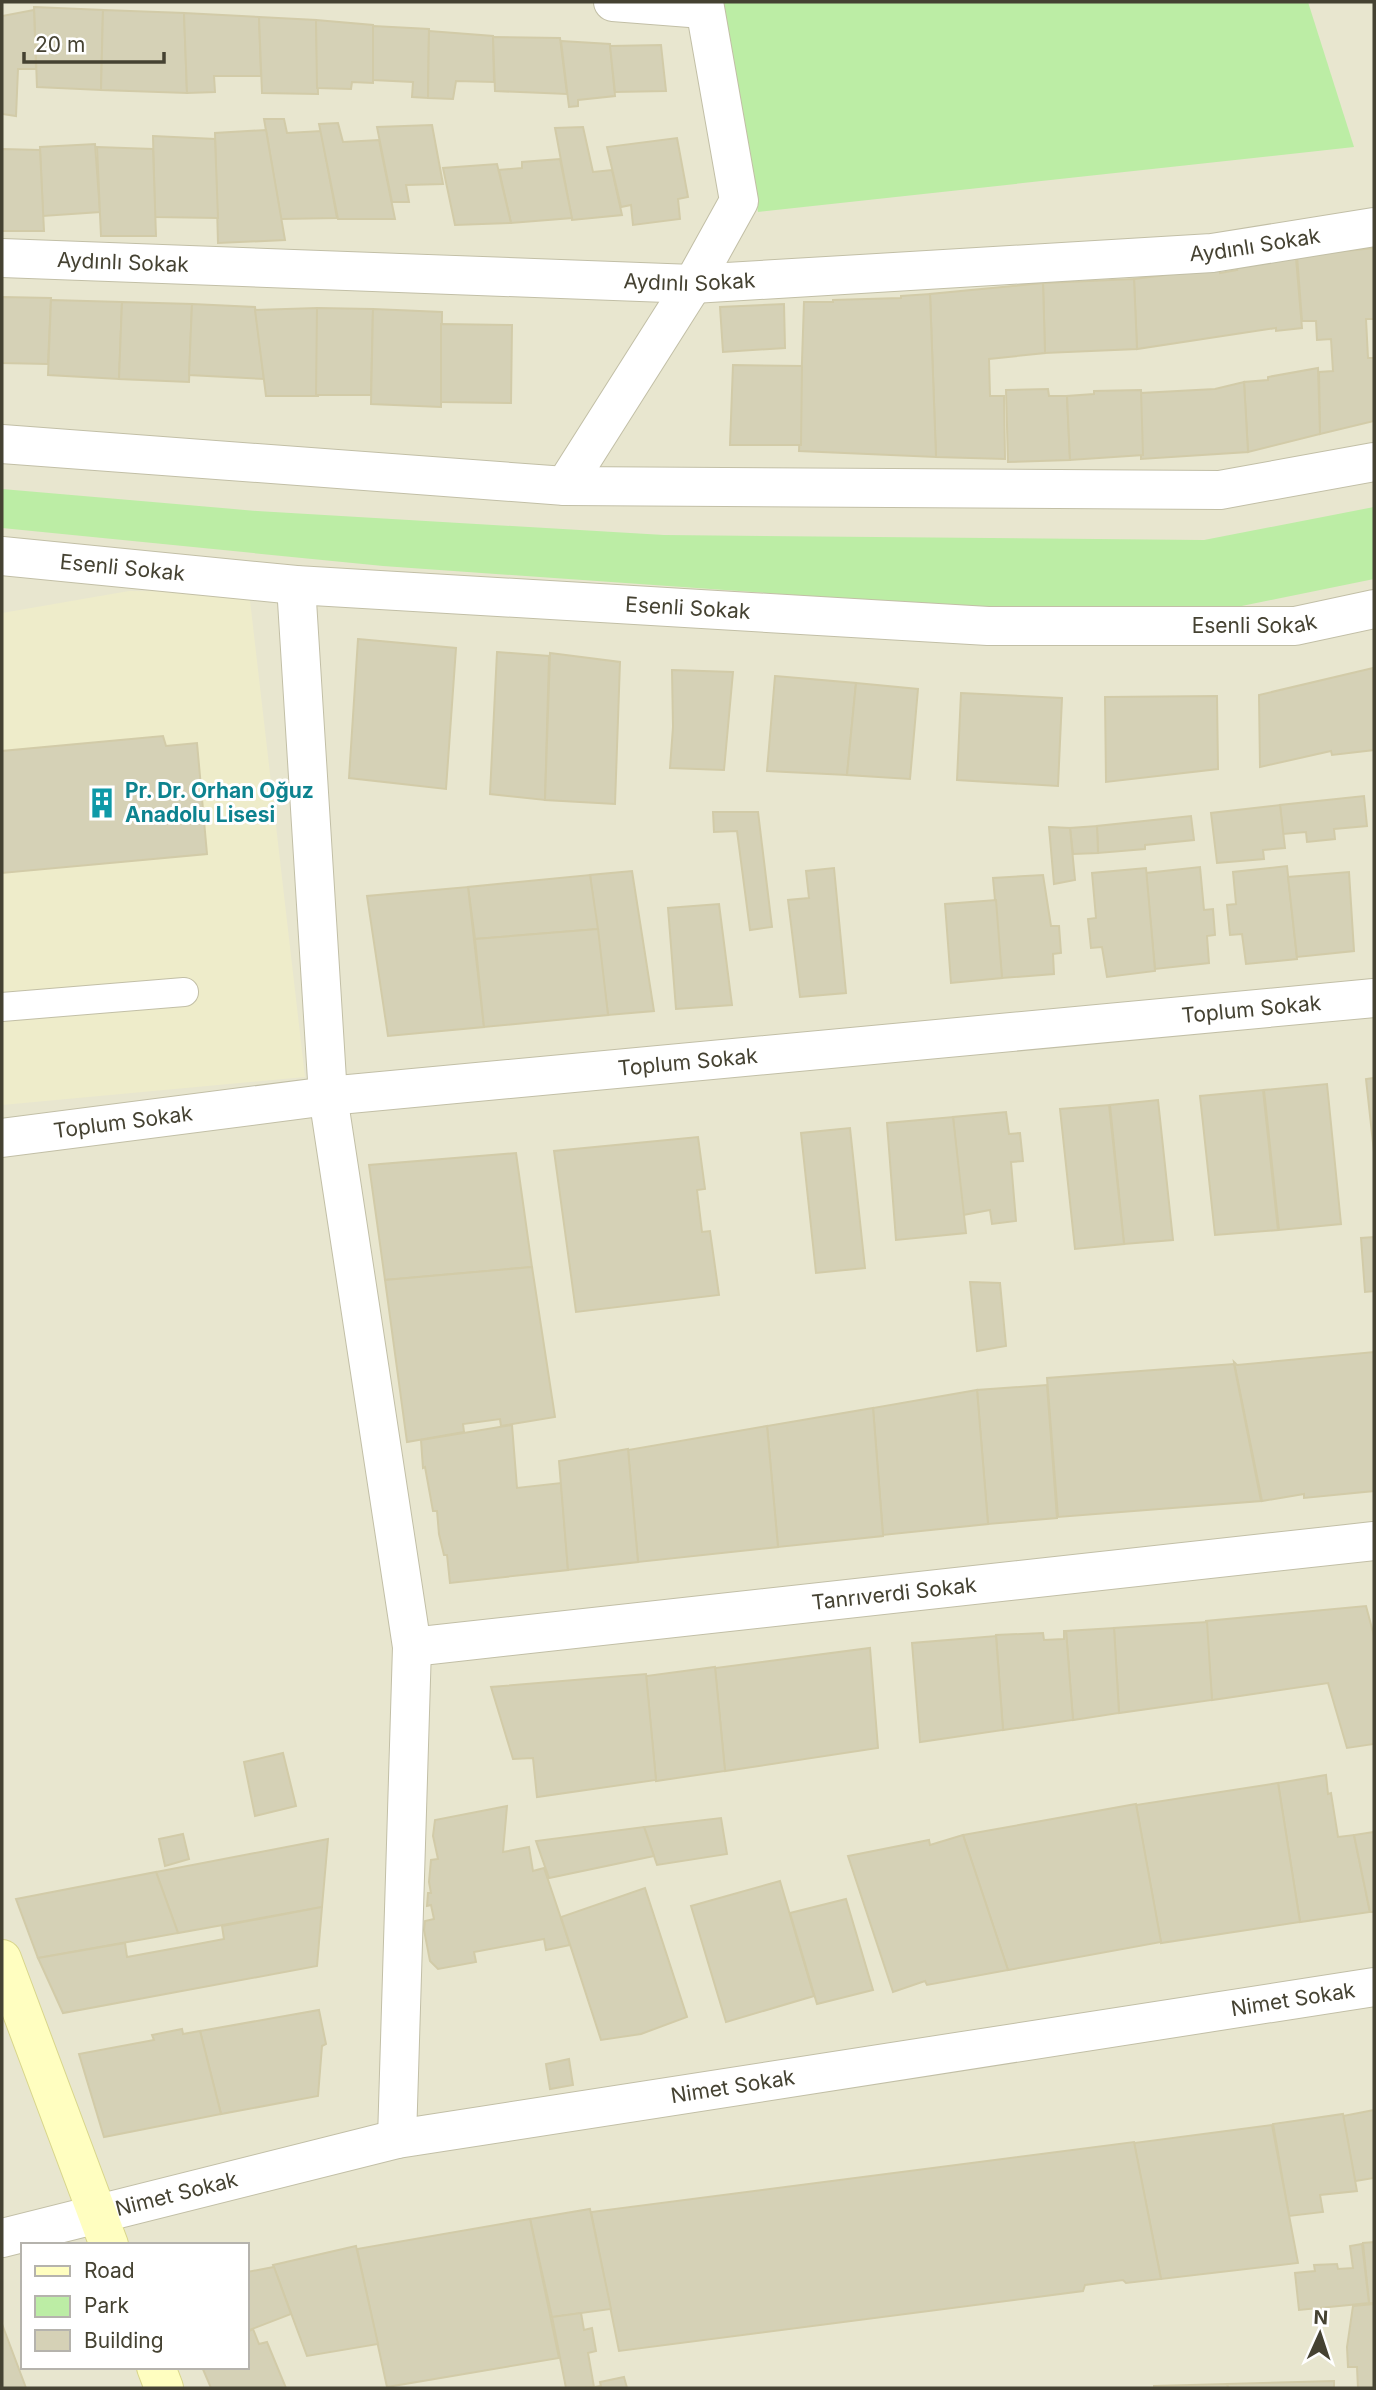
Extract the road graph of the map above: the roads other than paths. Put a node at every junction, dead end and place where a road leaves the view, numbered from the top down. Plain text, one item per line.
1 (613, 2) edge
2 (703, 5) edge
3 (1374, 227) edge
4 (2, 258) edge
5 (693, 284) junction
6 (2, 444) edge
7 (1374, 462) edge
8 (565, 486) junction
9 (2, 556) edge
10 (296, 584) junction
11 (1374, 609) edge
12 (184, 992) dead end
13 (1374, 998) edge
14 (2, 1007) edge
15 (328, 1096) junction
16 (2, 1138) edge
17 (1374, 1541) edge
18 (412, 1647) junction
19 (2, 1959) edge
20 (1374, 1987) edge
21 (397, 2139) junction
22 (103, 2229) edge
23 (2, 2238) edge
24 (157, 2369) edge
25 (164, 2388) edge

1 - 2 street
2 - 5 street
3 - 5 street, Aydınlı Sokak
4 - 5 street, Aydınlı Sokak
5 - 8 street
6 - 8 street
7 - 8 street
9 - 10 street, Esenli Sokak
10 - 11 street, Esenli Sokak
10 - 15 street
12 - 14 lane
13 - 15 street, Toplum Sokak
15 - 16 street, Toplum Sokak
15 - 18 street
17 - 18 street, Tanrıverdi Sokak
18 - 21 street
19 - 22 main road
20 - 21 street, Nimet Sokak
21 - 22 street, Nimet Sokak
22 - 23 street, Nimet Sokak
24 - 25 main road

